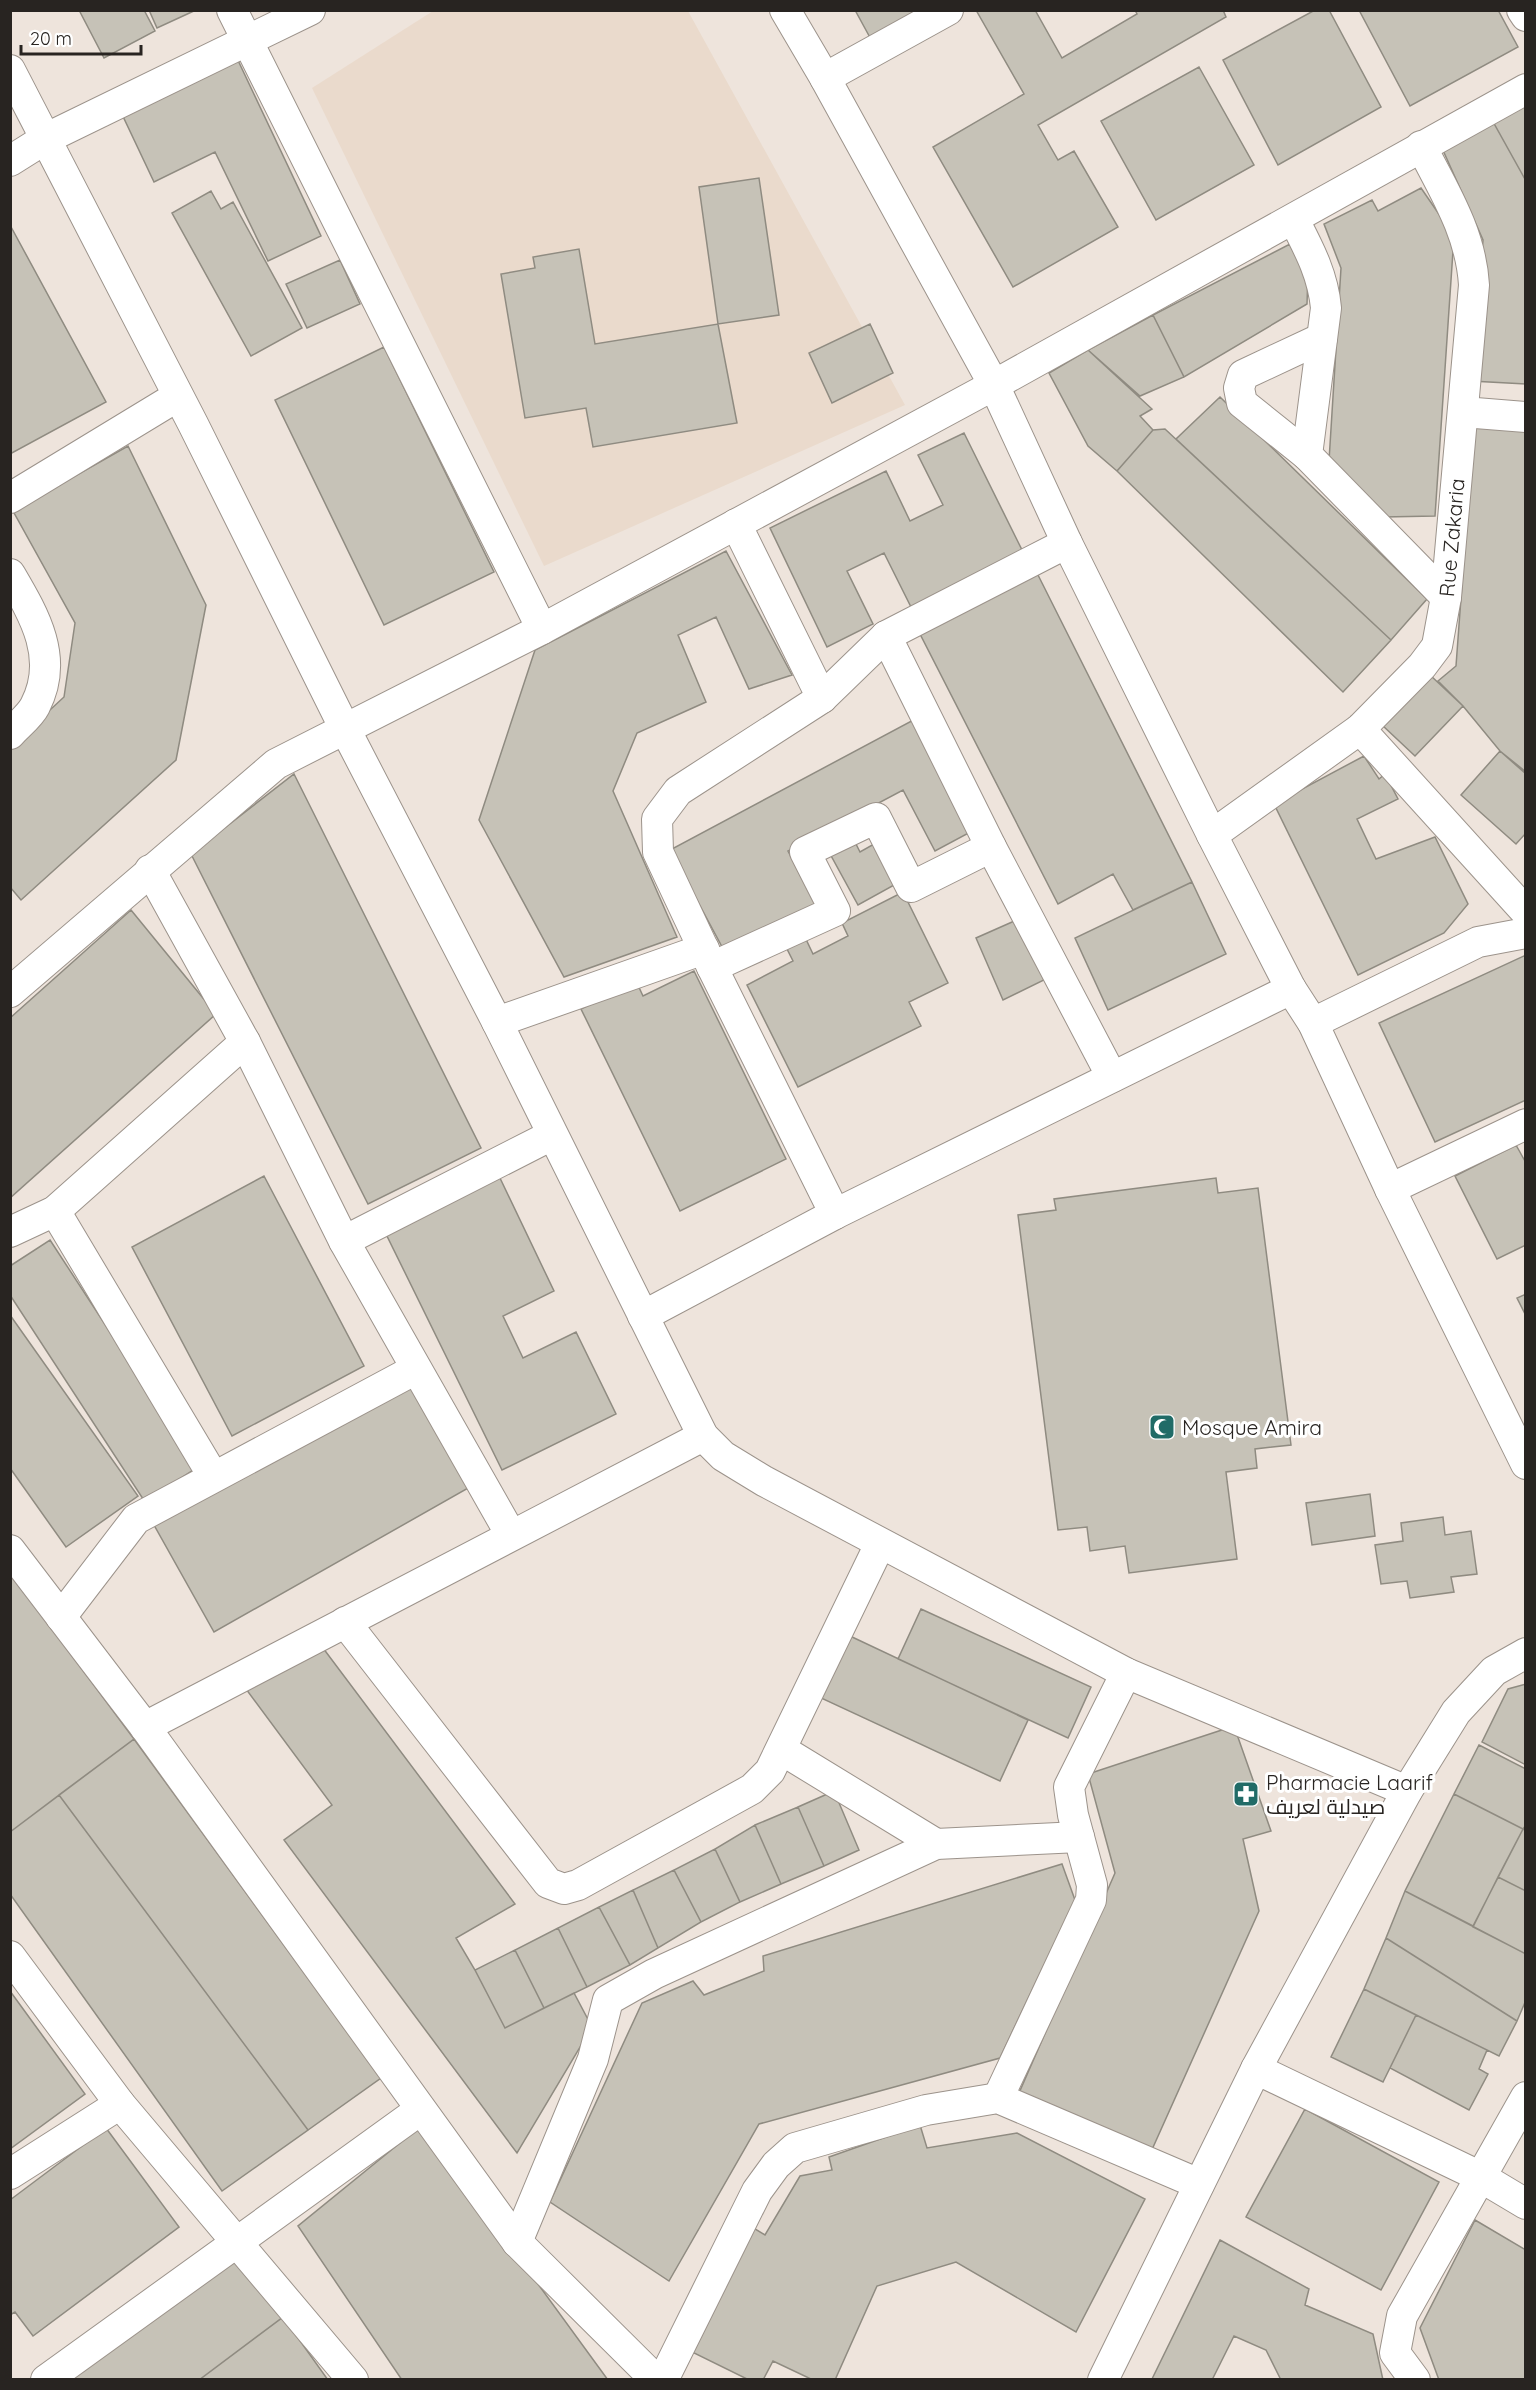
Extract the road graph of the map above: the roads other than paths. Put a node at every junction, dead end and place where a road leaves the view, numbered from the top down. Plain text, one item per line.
1 (232, 10) edge
2 (310, 10) edge
3 (785, 10) edge
4 (948, 10) edge
5 (1522, 10) edge
6 (1526, 16) edge
7 (248, 41) junction
8 (10, 69) edge
9 (825, 78) junction
10 (1526, 89) edge
11 (45, 139) junction
12 (1421, 146) junction
13 (10, 161) edge
14 (1294, 220) junction
15 (1323, 338) junction
16 (994, 385) junction
17 (178, 396) junction
18 (1463, 411) junction
19 (1526, 417) edge
20 (1307, 455) junction
21 (10, 498) edge
22 (736, 524) junction
23 (1067, 543) junction
24 (10, 574) edge
25 (1446, 597) junction
26 (542, 629) junction
27 (886, 636) junction
28 (822, 698) junction
29 (344, 727) junction
30 (1360, 729) junction
31 (10, 734) edge
32 (1212, 835) junction
33 (991, 847) junction
34 (150, 870) junction
35 (1526, 912) edge
36 (1526, 933) edge
37 (708, 958) junction
38 (1291, 989) junction
39 (10, 992) edge
40 (497, 1022) junction
41 (1313, 1023) junction
42 (245, 1042) junction
43 (1112, 1077) junction
44 (1526, 1124) edge
45 (552, 1135) junction
46 (1390, 1189) junction
47 (55, 1211) junction
48 (835, 1214) junction
49 (10, 1232) edge
50 (344, 1241) junction
51 (643, 1316) junction
52 (416, 1369) junction
53 (703, 1436) junction
54 (1526, 1464) edge
55 (213, 1476) junction
56 (511, 1535) junction
57 (880, 1544) junction
58 (10, 1550) edge
59 (61, 1617) junction
60 (345, 1622) junction
61 (1526, 1653) edge
62 (1126, 1673) junction
63 (146, 1727) junction
64 (782, 1750) junction
65 (1407, 1791) junction
66 (1079, 1837) junction
67 (936, 1844) junction
68 (10, 1956) edge
69 (1256, 2069) junction
70 (1526, 2097) edge
71 (998, 2098) junction
72 (120, 2104) junction
73 (420, 2110) junction
74 (10, 2174) edge
75 (1479, 2176) junction
76 (1199, 2184) junction
77 (1526, 2204) edge
78 (237, 2241) junction
79 (518, 2242) junction
80 (46, 2379) edge
81 (353, 2379) edge
82 (656, 2379) edge
83 (663, 2379) edge
84 (1103, 2379) edge
85 (1416, 2379) edge

1 - 7 street
2 - 7 street
3 - 9 street
4 - 9 street
5 - 6 street
7 - 11 street
7 - 26 street
8 - 11 street
9 - 16 street
10 - 12 street
11 - 13 street
11 - 17 street
12 - 14 street
12 - 18 street, Rue Zakaria
14 - 15 street
14 - 16 street
15 - 20 street
15 - 20 street
16 - 22 street
16 - 23 street
17 - 21 street
17 - 29 street
18 - 19 street
18 - 25 street, Rue Zakaria
20 - 25 street
22 - 26 street
22 - 28 street
23 - 27 street
23 - 32 street
24 - 31 street
25 - 30 street, Rue Zakaria
26 - 29 street
27 - 28 street
27 - 33 street
28 - 37 street
29 - 34 street
29 - 40 street
30 - 32 street, Rue Zakaria
30 - 35 street
32 - 38 street
33 - 37 street
33 - 43 street
34 - 39 street
34 - 42 street
36 - 41 street
37 - 40 street
37 - 48 street
38 - 41 street
38 - 43 street
40 - 45 street
41 - 46 street
42 - 47 street
42 - 50 street
43 - 48 street
44 - 46 street
45 - 50 street
45 - 51 street
46 - 54 street
47 - 49 street
47 - 55 street
48 - 51 street
50 - 52 street
51 - 53 street
52 - 55 street
52 - 56 street
53 - 56 street
53 - 57 street
55 - 59 street
56 - 60 street
57 - 62 street
57 - 64 street
58 - 59 street
59 - 63 street
60 - 63 street
60 - 64 street
61 - 65 street
62 - 65 street
62 - 66 street
63 - 73 street
64 - 67 street
65 - 69 street
66 - 67 street
66 - 71 street
67 - 79 street
68 - 72 street
69 - 75 street
69 - 76 street
70 - 75 street
71 - 76 street
71 - 83 street
72 - 74 street
72 - 78 street
73 - 78 street
73 - 79 street
75 - 77 street
75 - 85 street
76 - 84 street
78 - 80 street
78 - 81 street
79 - 82 street

